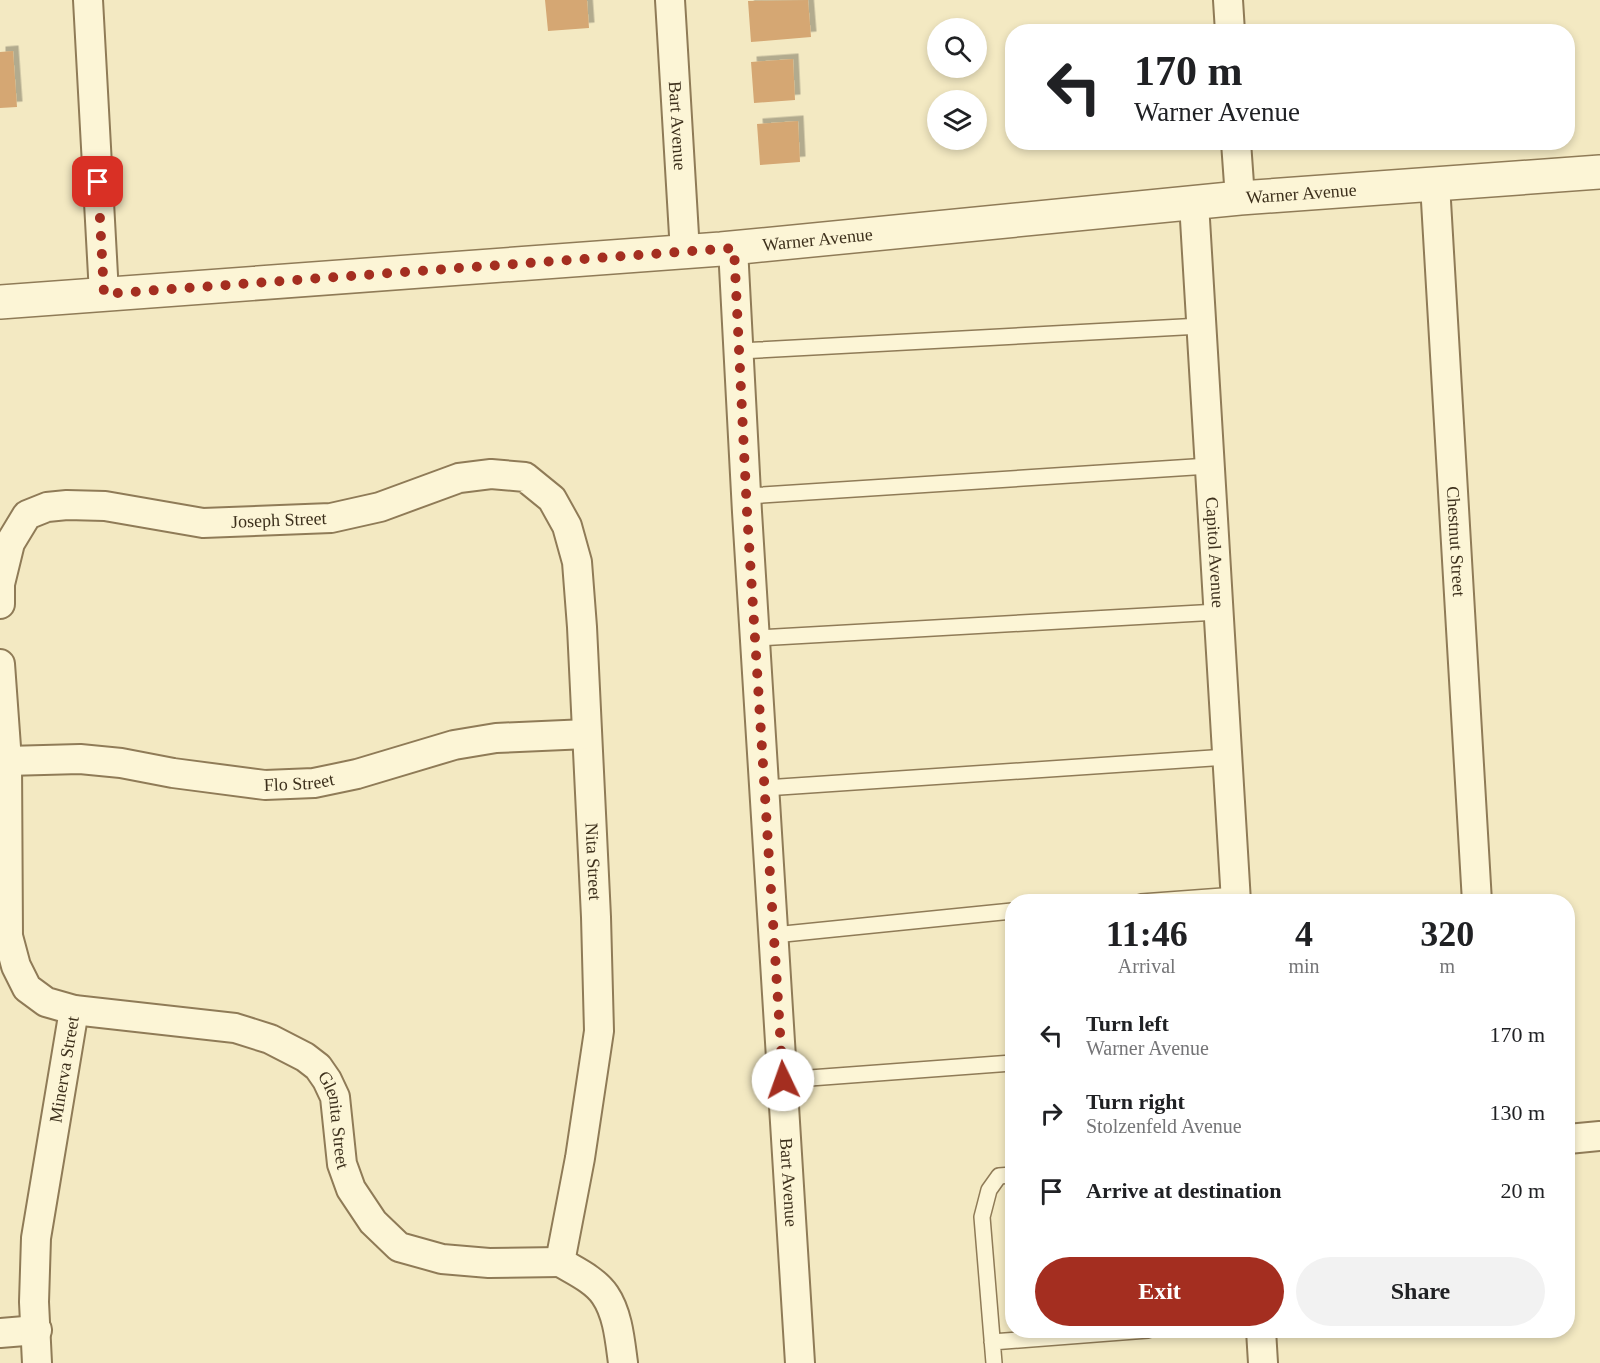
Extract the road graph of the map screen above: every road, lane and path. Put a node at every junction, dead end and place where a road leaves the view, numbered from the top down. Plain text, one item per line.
1 (88, 0) edge
2 (670, 0) edge
3 (1228, 0) edge
4 (1230, 24) edge
5 (1237, 150) edge
6 (1600, 172) edge
7 (1436, 184) junction
8 (1240, 198) junction
9 (1194, 203) junction
10 (734, 248) junction
11 (685, 252) junction
12 (104, 294) junction
13 (0, 302) edge
14 (1201, 326) junction
15 (739, 351) junction
16 (1209, 466) junction
17 (525, 477) joint
18 (747, 496) junction
19 (0, 604) edge
20 (1218, 612) junction
21 (756, 638) junction
22 (0, 664) edge
23 (587, 734) junction
24 (1227, 757) junction
25 (7, 762) junction
26 (765, 788) junction
27 (1236, 894) edge
28 (1477, 894) edge
29 (1005, 912) edge
30 (774, 934) junction
31 (74, 1010) junction
32 (1005, 1064) edge
33 (783, 1080) junction
34 (1600, 1136) edge
35 (1575, 1138) edge
36 (1005, 1176) edge
37 (560, 1262) junction
38 (37, 1330) junction
39 (0, 1333) edge
40 (1044, 1338) edge
41 (1261, 1338) edge
42 (992, 1342) junction
43 (37, 1363) edge
44 (623, 1363) edge
45 (800, 1363) edge
46 (994, 1363) edge
47 (1263, 1363) edge

1 - 12 street
2 - 11 street, Bart Avenue
3 - 4 street
5 - 8 street
6 - 7 street, Warner Avenue
7 - 8 street, Warner Avenue
7 - 28 street, Chestnut Street
8 - 9 street, Warner Avenue
9 - 10 street, Warner Avenue
9 - 14 street, Capitol Avenue
10 - 11 street, Warner Avenue
10 - 15 street, Bart Avenue
11 - 12 street, Warner Avenue
12 - 13 street, Warner Avenue
14 - 15 lane
14 - 16 street, Capitol Avenue
15 - 18 street, Bart Avenue
16 - 18 lane
16 - 20 street, Capitol Avenue
17 - 19 street, Joseph Street
17 - 23 street, Nita Street
18 - 21 street, Bart Avenue
20 - 21 lane
20 - 24 street, Capitol Avenue
21 - 26 street, Bart Avenue
22 - 25 street, Minerva Street
23 - 25 street, Flo Street
23 - 37 street, Nita Street
24 - 26 lane
24 - 27 street, Capitol Avenue
25 - 31 street, Minerva Street
26 - 30 street, Bart Avenue
29 - 30 lane
30 - 33 street, Bart Avenue
31 - 37 street, Glenita Street
31 - 38 street, Minerva Street
32 - 33 lane
33 - 45 street, Bart Avenue
34 - 35 street
36 - 42 lane
37 - 44 street
38 - 39 street
38 - 43 street, Minerva Street
40 - 42 lane
41 - 47 street
42 - 46 lane

